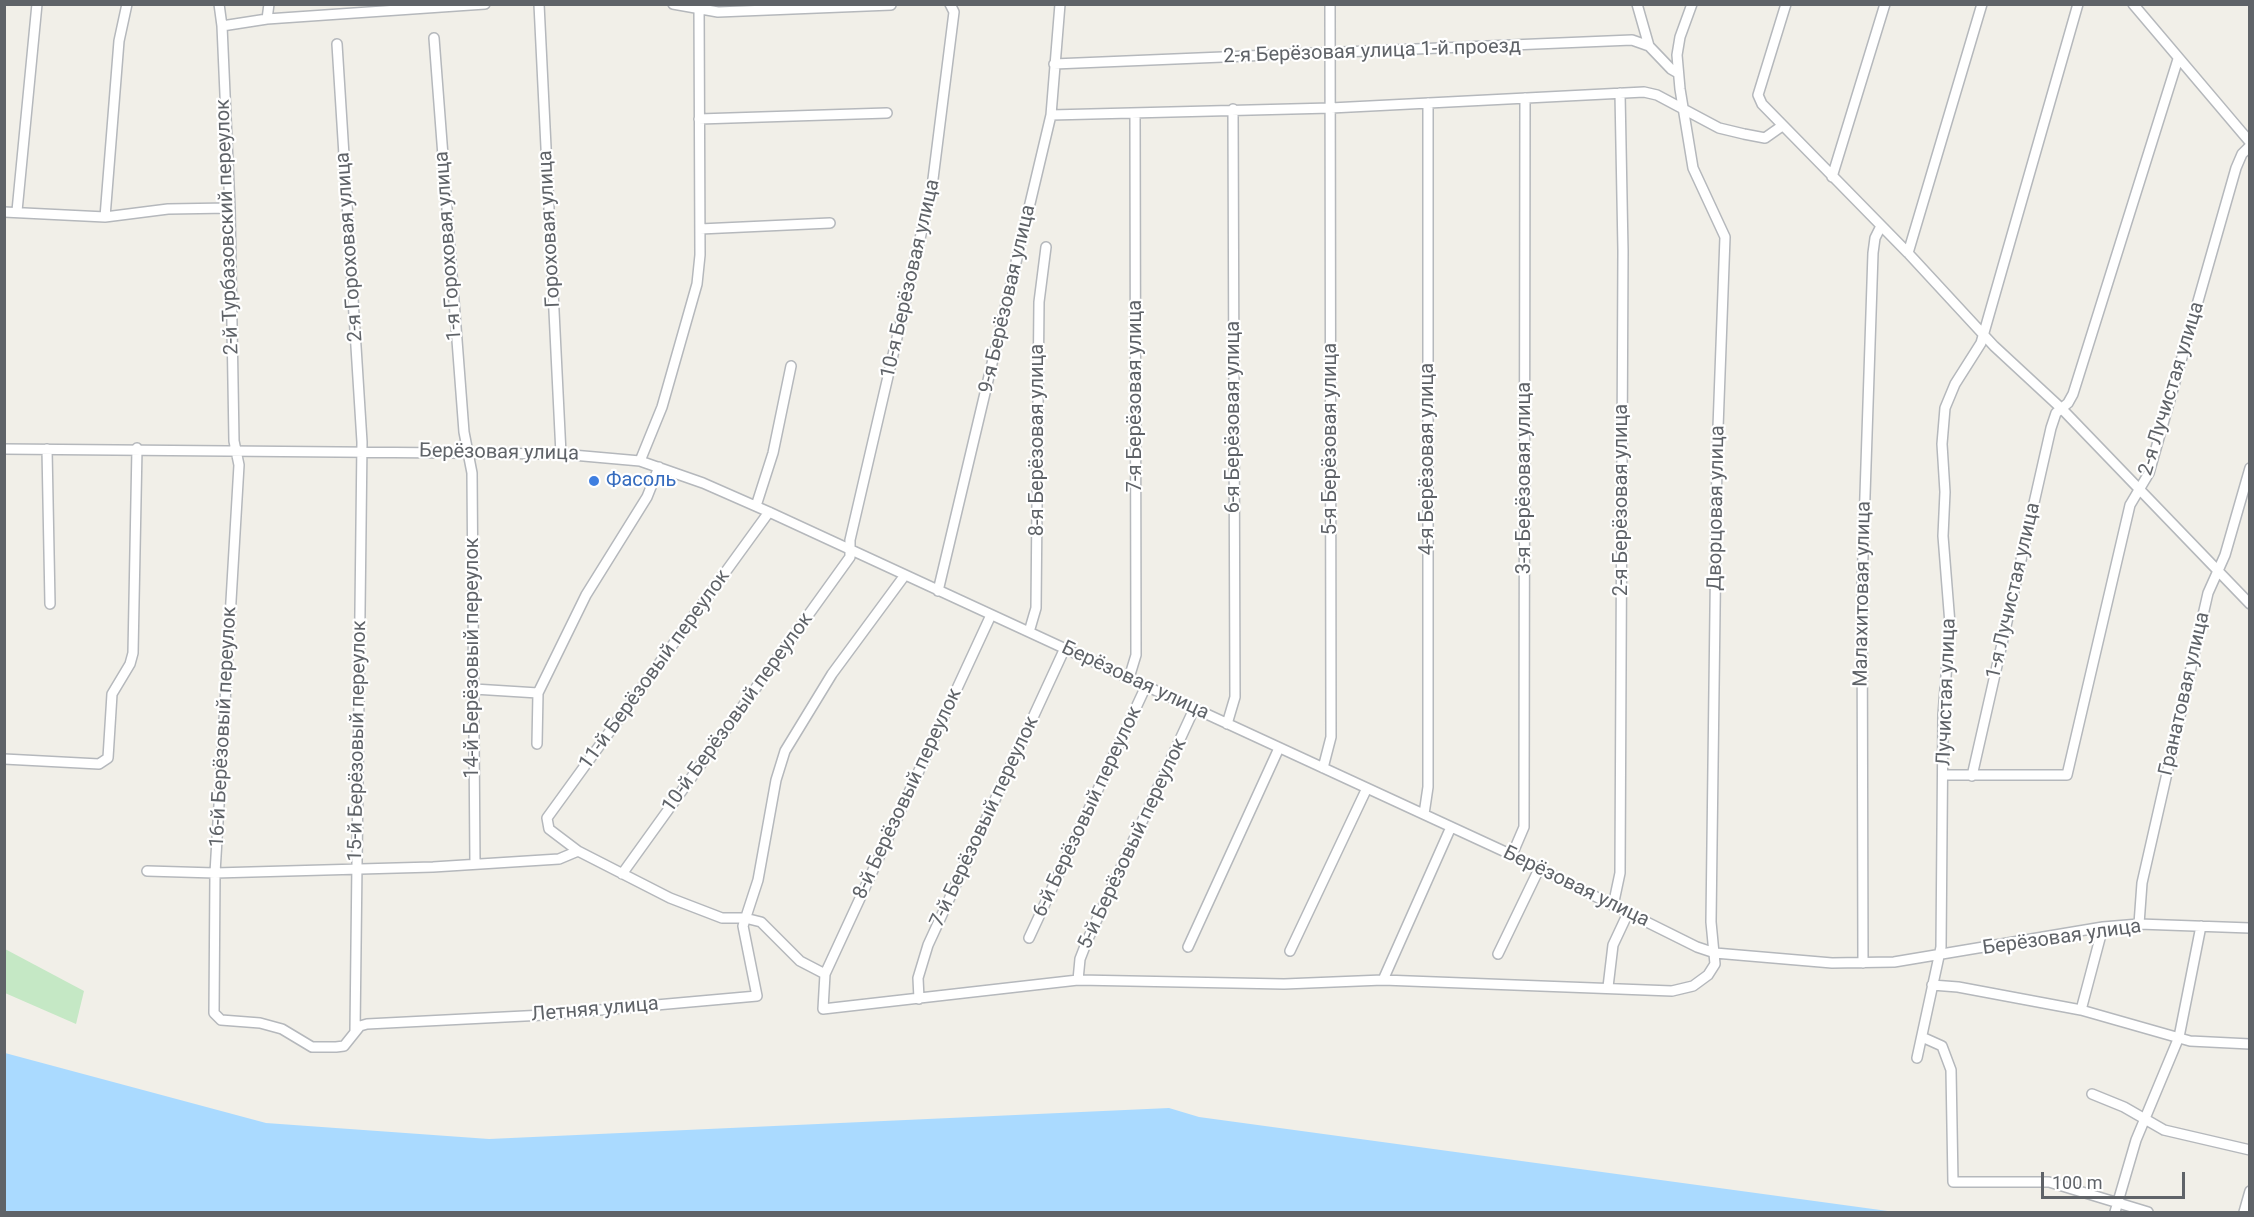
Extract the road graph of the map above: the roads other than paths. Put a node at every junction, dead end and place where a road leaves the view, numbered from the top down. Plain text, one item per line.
1 (37, 4) edge
2 (127, 4) edge
3 (219, 4) edge
4 (269, 4) edge
5 (485, 4) edge
6 (539, 4) edge
7 (673, 4) edge
8 (950, 4) edge
9 (1060, 4) edge
10 (1330, 4) edge
11 (1637, 4) edge
12 (1692, 4) edge
13 (1786, 4) edge
14 (1885, 4) edge
15 (1983, 4) edge
16 (2078, 4) edge
17 (2133, 4) edge
18 (476, 5) edge
19 (891, 5) edge
20 (699, 7) edge
21 (368, 8) edge
22 (267, 19) junction
23 (222, 26) junction
24 (434, 38) dead end
25 (337, 44) dead end
26 (1649, 46) junction
27 (1329, 53) junction
28 (2178, 59) junction
29 (1054, 64) junction
30 (1678, 73) junction
31 (1620, 93) junction
32 (1525, 99) junction
33 (1428, 103) junction
34 (1331, 108) junction
35 (1233, 109) junction
36 (1684, 109) junction
37 (887, 113) dead end
38 (1135, 114) junction
39 (1051, 116) junction
40 (699, 119) junction
41 (1782, 126) junction
42 (2250, 144) edge
43 (1832, 177) junction
44 (230, 208) junction
45 (16, 211) junction
46 (4, 212) edge
47 (105, 217) junction
48 (831, 223) dead end
49 (1881, 226) junction
50 (700, 229) junction
51 (1046, 247) dead end
52 (1908, 253) junction
53 (1983, 334) junction
54 (791, 366) dead end
55 (2062, 409) junction
56 (4, 448) edge
57 (137, 448) junction
58 (47, 449) junction
59 (237, 450) junction
60 (362, 450) junction
61 (469, 453) junction
62 (561, 454) junction
63 (640, 461) junction
64 (659, 467) junction
65 (2250, 468) edge
66 (2140, 490) junction
67 (756, 506) junction
68 (769, 512) junction
69 (850, 550) junction
70 (2218, 572) junction
71 (906, 575) junction
72 (938, 591) junction
73 (50, 604) dead end
74 (2250, 604) edge
75 (992, 615) junction
76 (1029, 632) junction
77 (1065, 648) junction
78 (1129, 678) junction
79 (1146, 686) junction
80 (474, 689) junction
81 (538, 693) junction
82 (1194, 709) junction
83 (1227, 724) junction
84 (537, 744) dead end
85 (1279, 748) junction
86 (4, 759) edge
87 (1323, 768) junction
88 (1944, 776) junction
89 (1972, 776) junction
90 (1366, 788) junction
91 (1424, 814) junction
92 (1451, 827) junction
93 (578, 851) junction
94 (1512, 855) junction
95 (475, 864) junction
96 (1539, 869) junction
97 (356, 870) junction
98 (147, 871) dead end
99 (215, 873) junction
100 (622, 874) junction
101 (1613, 906) junction
102 (1628, 913) junction
103 (745, 918) junction
104 (2139, 924) junction
105 (2201, 926) junction
106 (2249, 926) edge
107 (2103, 927) junction
108 (1029, 938) dead end
109 (1188, 947) dead end
110 (1290, 951) dead end
111 (1715, 952) junction
112 (1498, 954) dead end
113 (1940, 956) junction
114 (1863, 963) junction
115 (825, 974) junction
116 (1078, 980) junction
117 (1383, 980) junction
118 (1932, 986) junction
119 (1608, 987) junction
120 (919, 999) junction
121 (2081, 1010) junction
122 (355, 1032) junction
123 (1922, 1037) junction
124 (2179, 1037) junction
125 (2250, 1044) edge
126 (1917, 1058) dead end
127 (2092, 1094) dead end
128 (2144, 1119) junction
129 (2250, 1150) edge
130 (2250, 1191) edge
131 (2117, 1208) edge
132 (2148, 1212) edge
133 (2244, 1212) edge

1 - 45 street
2 - 47 street
3 - 23 street, 2-й Турбазовский переулок
4 - 22 street
5 - 18 street
6 - 62 street, Гороховая улица
7 - 20 street
8 - 69 street, 10-я Берёзовая улица
9 - 29 street, 9-я Берёзовая улица
10 - 27 street, 5-я Берёзовая улица
11 - 26 street
12 - 30 street, Дворцовая улица
13 - 41 street
14 - 43 street
15 - 52 street
16 - 53 street, Лучистая улица
17 - 28 street
18 - 21 street
19 - 20 street
20 - 40 street
21 - 22 street
22 - 23 street
23 - 44 street, 2-й Турбазовский переулок
24 - 61 street, 1-я Гороховая улица
25 - 60 street, 2-я Гороховая улица
26 - 27 street, 2-я Берёзовая улица 1-й проезд
26 - 30 street
27 - 29 street, 2-я Берёзовая улица 1-й проезд
27 - 34 street, 5-я Берёзовая улица
28 - 42 street
28 - 55 street, 1-я Лучистая улица
29 - 39 street, 9-я Берёзовая улица
30 - 36 street, Дворцовая улица
31 - 32 street
31 - 36 street
31 - 101 street, 2-я Берёзовая улица
32 - 33 street
32 - 94 street, 3-я Берёзовая улица
33 - 34 street
33 - 91 street, 4-я Берёзовая улица
34 - 35 street
34 - 87 street, 5-я Берёзовая улица
35 - 38 street
35 - 83 street, 6-я Берёзовая улица
36 - 41 street
36 - 111 street, Дворцовая улица
37 - 40 street
38 - 39 street
38 - 78 street, 7-я Берёзовая улица
39 - 72 street, 9-я Берёзовая улица
40 - 50 street
41 - 43 street
42 - 66 street, 2-я Лучистая улица
43 - 49 street
44 - 47 street
44 - 59 street, 2-й Турбазовский переулок
45 - 46 street
45 - 47 street
48 - 50 street
49 - 52 street
49 - 114 street, Малахитовая улица
50 - 63 street
51 - 76 street, 8-я Берёзовая улица
52 - 53 street
53 - 55 street
53 - 88 street, Лучистая улица
54 - 67 street
55 - 66 street
55 - 89 street, 1-я Лучистая улица
56 - 58 street, Берёзовая улица
57 - 58 street, Берёзовая улица
57 - 59 street, Берёзовая улица
57 - 86 street
58 - 73 street
59 - 60 street, Берёзовая улица
59 - 99 street, 16-й Берёзовый переулок
60 - 61 street, Берёзовая улица
60 - 97 street, 15-й Берёзовый переулок
61 - 62 street, Берёзовая улица
61 - 80 street, 14-й Берёзовый переулок
62 - 63 street, Берёзовая улица
63 - 64 street, Берёзовая улица
64 - 67 street, Берёзовая улица
64 - 81 street
65 - 70 street, Гранатовая улица
66 - 70 street
66 - 89 street, 2-я Лучистая улица
67 - 68 street, Берёзовая улица
68 - 69 street, Берёзовая улица
68 - 93 street, 11-й Берёзовый переулок
69 - 71 street, Берёзовая улица
69 - 100 street, 10-й Берёзовый переулок
70 - 74 street
70 - 104 street, Гранатовая улица
71 - 72 street, Берёзовая улица
71 - 103 street
72 - 75 street, Берёзовая улица
75 - 76 street, Берёзовая улица
75 - 115 street, 8-й Берёзовый переулок
76 - 77 street, Берёзовая улица
77 - 78 street, Берёзовая улица
77 - 120 street, 7-й Берёзовый переулок
78 - 79 street, Берёзовая улица
79 - 82 street, Берёзовая улица
79 - 108 street, 6-й Берёзовый переулок
80 - 81 street
80 - 95 street, 14-й Берёзовый переулок
81 - 84 street
82 - 83 street, Берёзовая улица
82 - 116 street, 5-й Берёзовый переулок
83 - 85 street, Берёзовая улица
85 - 87 street, Берёзовая улица
85 - 109 street
87 - 90 street, Берёзовая улица
88 - 89 street
88 - 113 street, Лучистая улица
90 - 91 street, Берёзовая улица
90 - 110 street
91 - 92 street, Берёзовая улица
92 - 94 street, Берёзовая улица
92 - 117 street
93 - 95 street
93 - 100 street
94 - 96 street, Берёзовая улица
95 - 97 street
96 - 101 street, Берёзовая улица
96 - 112 street
97 - 99 street
97 - 122 street, 15-й Берёзовый переулок
98 - 99 street
99 - 122 street, 16-й Берёзовый переулок
100 - 103 street
101 - 102 street, Берёзовая улица
102 - 111 street, Берёзовая улица
102 - 119 street
103 - 115 street
103 - 122 street, Летняя улица
104 - 105 street, Берёзовая улица
104 - 107 street, Берёзовая улица
105 - 106 street, Берёзовая улица
105 - 124 street
107 - 113 street, Берёзовая улица
107 - 121 street
111 - 114 street, Берёзовая улица
111 - 119 street
113 - 114 street, Берёзовая улица
113 - 118 street, Лучистая улица
115 - 120 street
116 - 117 street
116 - 120 street
117 - 119 street
118 - 121 street
118 - 123 street, Лучистая улица
121 - 124 street
123 - 126 street, Лучистая улица
123 - 131 street
124 - 125 street
124 - 128 street
127 - 128 street
128 - 129 street
128 - 131 street
130 - 133 street
131 - 132 street

